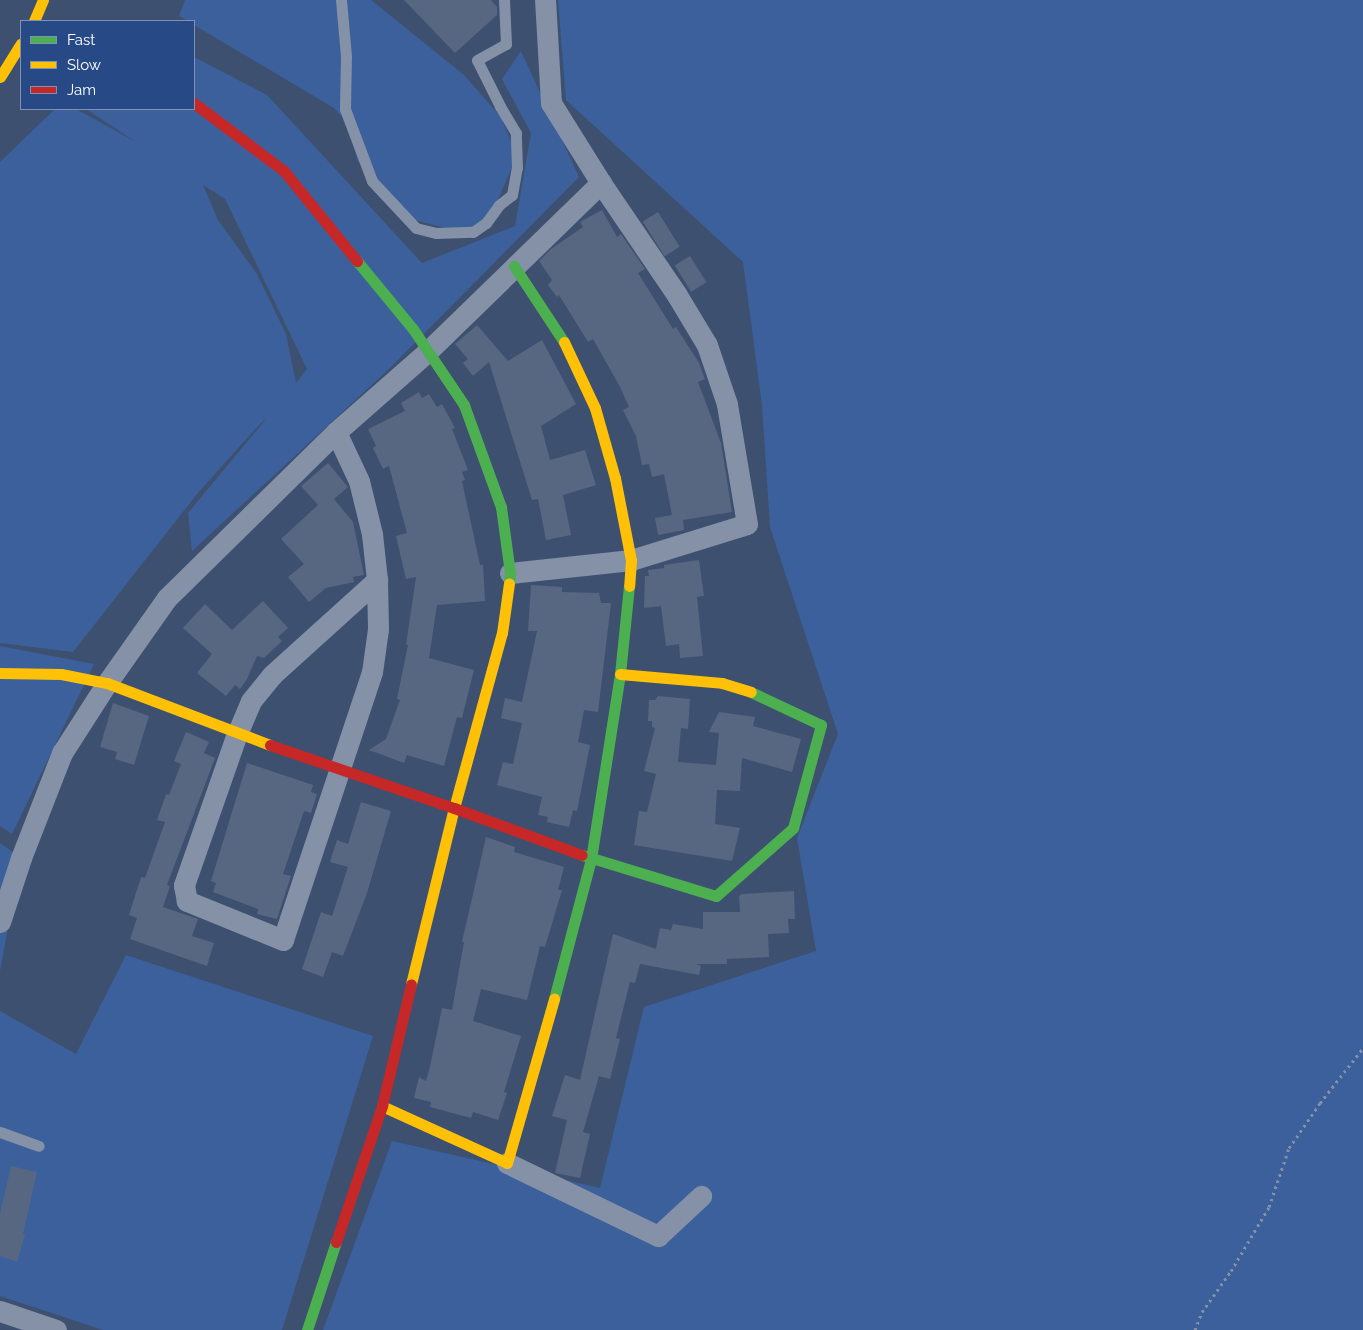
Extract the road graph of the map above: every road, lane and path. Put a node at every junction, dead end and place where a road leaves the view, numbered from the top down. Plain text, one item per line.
1 (43, 0) edge
2 (341, 0) edge
3 (504, 0) edge
4 (545, 0) edge
5 (34, 20) edge
6 (20, 46) edge
7 (0, 77) edge
8 (195, 104) edge
9 (600, 182) junction
10 (514, 266) junction
11 (427, 352) junction
12 (336, 432) junction
13 (631, 560) junction
14 (510, 573) junction
15 (377, 580) junction
16 (0, 673) edge
17 (620, 674) junction
18 (107, 683) junction
19 (237, 734) junction
20 (339, 769) junction
21 (454, 808) junction
22 (591, 858) junction
23 (0, 922) edge
24 (1363, 1048) edge
25 (382, 1106) junction
26 (0, 1132) edge
27 (38, 1146) dead end
28 (507, 1163) junction
29 (701, 1196) dead end
30 (0, 1311) edge
31 (56, 1330) edge
32 (307, 1330) edge
33 (1195, 1330) edge

1 - 5 street
2 - 3 lane
4 - 9 street
6 - 7 street
8 - 11 street
9 - 10 street
9 - 13 street
10 - 11 street
10 - 13 street
11 - 12 street
11 - 14 street
12 - 15 street
12 - 18 street
13 - 14 street
13 - 17 street
14 - 21 street
15 - 19 street
15 - 20 street
16 - 18 street
17 - 22 street
17 - 22 street
18 - 19 street
18 - 23 street
19 - 20 street
19 - 20 street
20 - 21 street
21 - 22 street
21 - 25 street
22 - 28 street
24 - 33 path
25 - 28 street
25 - 32 street
26 - 27 lane
28 - 29 street
30 - 31 street

